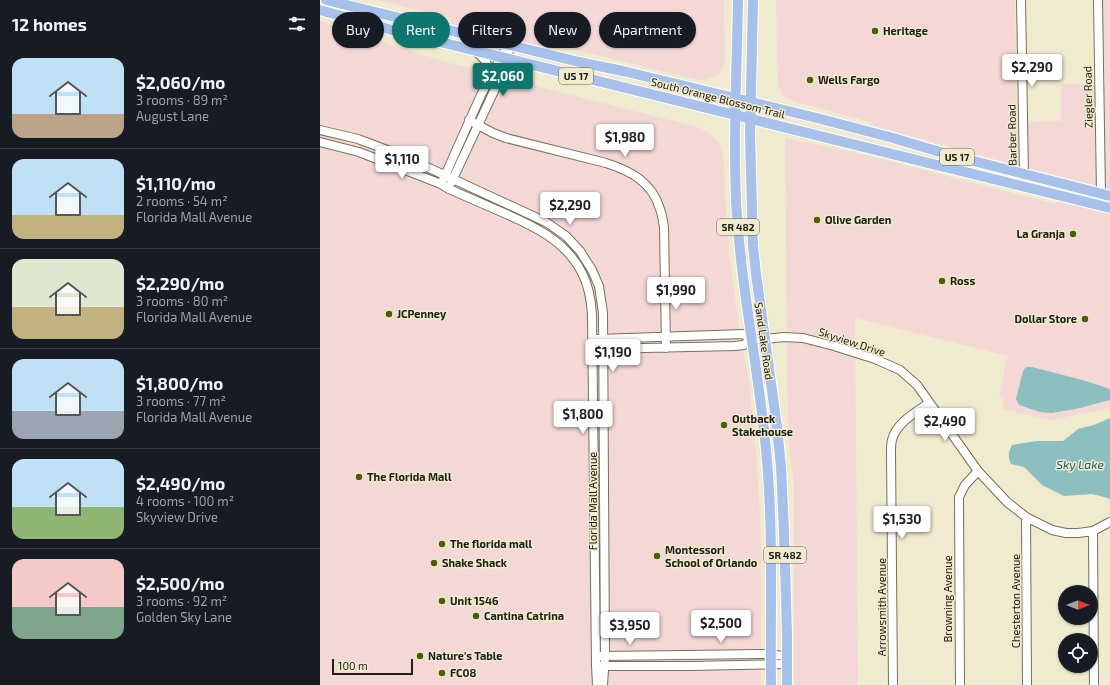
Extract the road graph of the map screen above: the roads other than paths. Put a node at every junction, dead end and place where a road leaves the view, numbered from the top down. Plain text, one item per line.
1 (326, 0) edge
2 (738, 0) edge
3 (753, 0) edge
4 (1021, 0) edge
5 (1098, 0) edge
6 (320, 10) edge
7 (458, 33) edge
8 (507, 48) edge
9 (521, 48) edge
10 (474, 50) junction
11 (505, 58) junction
12 (488, 80) junction
13 (735, 98) junction
14 (751, 102) junction
15 (735, 115) junction
16 (750, 119) junction
17 (469, 120) junction
18 (478, 126) junction
19 (320, 130) edge
20 (320, 142) edge
21 (445, 175) junction
22 (1024, 175) junction
23 (1039, 178) junction
24 (453, 179) junction
25 (1008, 182) junction
26 (441, 184) junction
27 (1022, 186) junction
28 (449, 189) junction
29 (1106, 195) edge
30 (1110, 208) edge
31 (666, 337) junction
32 (592, 339) junction
33 (603, 339) junction
34 (751, 339) junction
35 (765, 339) junction
36 (666, 348) junction
37 (592, 349) junction
38 (603, 349) junction
39 (929, 402) junction
40 (768, 466) junction
41 (781, 467) junction
42 (978, 471) junction
43 (1026, 517) junction
44 (1110, 522) edge
45 (1093, 531) junction
46 (595, 585) junction
47 (605, 585) junction
48 (596, 656) junction
49 (605, 656) junction
50 (770, 659) junction
51 (787, 660) junction
52 (596, 665) junction
53 (605, 666) junction
54 (597, 685) edge
55 (603, 685) edge
56 (771, 685) edge
57 (787, 685) edge
58 (893, 685) edge
59 (960, 685) edge
60 (1027, 685) edge
61 (1094, 685) edge

1 - 7 main road, South Orange Blossom Trail
2 - 13 main road, Sand Lake Road / SR 482
3 - 14 main road, Sand Lake Road / SR 482
4 - 22 street, Barber Road
5 - 29 street, Ziegler Road
6 - 10 main road, South Orange Blossom Trail / US 17
8 - 11 street
9 - 13 main road, South Orange Blossom Trail / US 17
10 - 11 main road, South Orange Blossom Trail / US 17
10 - 12 street
11 - 12 street
11 - 15 main road, South Orange Blossom Trail / US 17
11 - 18 street
12 - 17 street
13 - 14 main road, South Orange Blossom Trail / US 17
13 - 15 main road, Sand Lake Road / SR 482
14 - 16 main road, Sand Lake Road / SR 482
14 - 22 main road, South Orange Blossom Trail / US 17
15 - 16 main road, South Orange Blossom Trail / US 17
15 - 34 main road, Sand Lake Road / SR 482
16 - 25 main road, South Orange Blossom Trail / US 17
16 - 35 main road, Sand Lake Road / SR 482
17 - 18 street
17 - 21 street
18 - 24 street
18 - 31 street
19 - 21 street, Florida Mall Avenue
20 - 26 street, Florida Mall Avenue
21 - 24 street, Florida Mall Avenue
21 - 26 street
22 - 23 main road, South Orange Blossom Trail / US 17
22 - 25 main road
23 - 27 main road
23 - 29 main road, South Orange Blossom Trail / US 17
24 - 28 street
24 - 33 street, Florida Mall Avenue
25 - 27 main road, South Orange Blossom Trail / US 17
26 - 28 street, Florida Mall Avenue
27 - 30 main road, South Orange Blossom Trail / US 17
28 - 32 street, Florida Mall Avenue
31 - 33 street
31 - 34 street
31 - 36 street
32 - 33 street
32 - 37 street, Florida Mall Avenue
33 - 38 street, Florida Mall Avenue
34 - 35 street, Skyview Drive
34 - 36 street
34 - 40 main road, Sand Lake Road / SR 482
35 - 39 street, Skyview Drive
35 - 41 main road, Sand Lake Road / SR 482
36 - 38 street
37 - 38 street
37 - 46 street, Florida Mall Avenue
38 - 47 street, Florida Mall Avenue
39 - 42 street, Skyview Drive
39 - 58 street, Arrowsmith Avenue
40 - 41 main road
40 - 50 main road, Sand Lake Road / SR 482
41 - 51 main road, Sand Lake Road / SR 482
42 - 43 street, Skyview Drive
42 - 59 street, Browning Avenue
43 - 45 street, Skyview Drive
43 - 60 street, Chesterton Avenue
44 - 45 street, Skyview Drive
45 - 61 street
46 - 47 street
46 - 48 street, Florida Mall Avenue
47 - 49 street, Florida Mall Avenue
48 - 49 street
48 - 52 street, Florida Mall Avenue
49 - 50 street
49 - 53 street, Florida Mall Avenue
50 - 51 street
50 - 53 street
50 - 56 main road, Sand Lake Road / SR 482
51 - 57 main road, Sand Lake Road / SR 482
52 - 53 street
52 - 54 street, Florida Mall Avenue
53 - 55 street, Florida Mall Avenue

